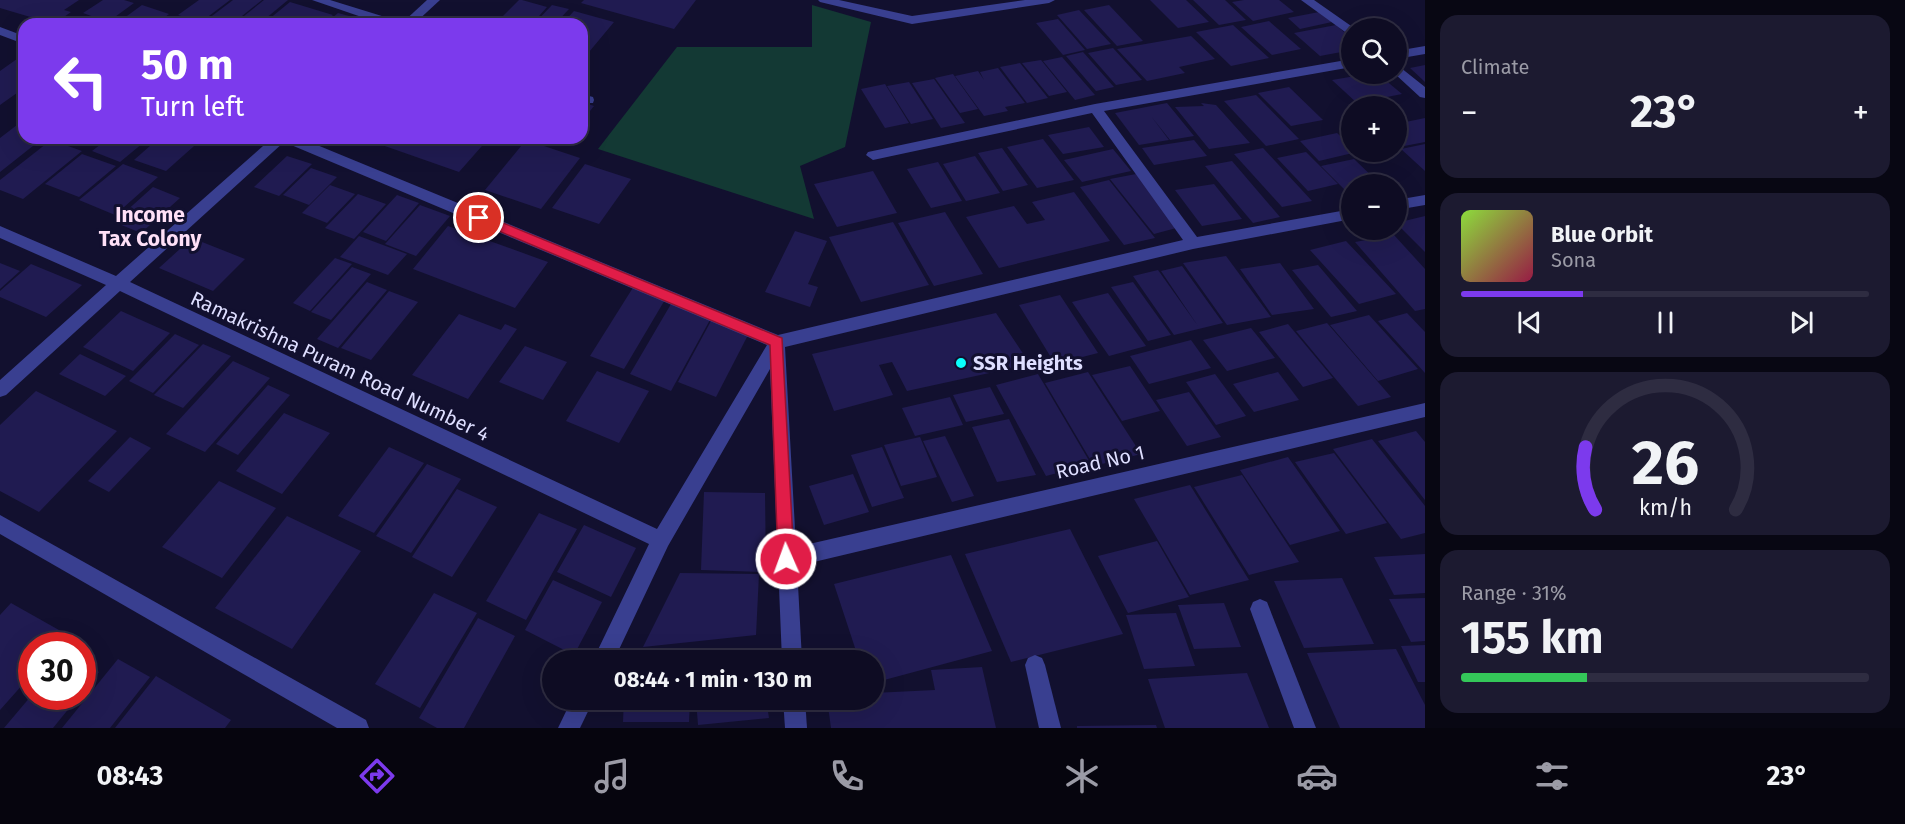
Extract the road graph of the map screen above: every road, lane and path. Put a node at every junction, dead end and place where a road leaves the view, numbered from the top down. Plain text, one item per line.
1 (318, 0) edge
2 (434, 0) edge
3 (824, 0) edge
4 (1049, 0) edge
5 (1307, 0) edge
6 (375, 18) edge
7 (414, 18) edge
8 (1341, 25) edge
9 (0, 31) edge
10 (18, 38) edge
11 (1425, 50) edge
12 (1407, 53) edge
13 (1341, 65) edge
14 (1407, 78) edge
15 (1425, 94) edge
16 (1095, 108) junction
17 (273, 144) edge
18 (301, 144) edge
19 (873, 155) dead end
20 (1425, 200) edge
21 (1407, 203) edge
22 (1341, 216) edge
23 (0, 232) edge
24 (1193, 243) junction
25 (119, 284) junction
26 (777, 342) junction
27 (0, 390) edge
28 (1425, 410) edge
29 (0, 524) edge
30 (661, 540) junction
31 (786, 559) junction
32 (1260, 609) dead end
33 (608, 650) edge
34 (791, 650) edge
35 (1035, 665) dead end
36 (578, 710) edge
37 (795, 710) edge
38 (357, 728) edge
39 (569, 728) edge
40 (796, 728) edge
41 (1050, 728) edge
42 (1305, 728) edge

1 - 6 street
2 - 7 street
3 - 4 street
5 - 8 street
9 - 10 street
11 - 12 street
13 - 16 street
14 - 15 street
16 - 19 street
16 - 24 street
17 - 25 street
18 - 26 street
20 - 21 street
22 - 24 street
23 - 25 street, Ramakrishna Puram Road Number 4
24 - 26 street
25 - 27 street
25 - 30 street, Ramakrishna Puram Road Number 4
26 - 30 street
26 - 31 street
28 - 31 street, Road No 1
29 - 38 street
30 - 33 street
31 - 34 street
32 - 42 street
35 - 41 street
36 - 39 street
37 - 40 street

